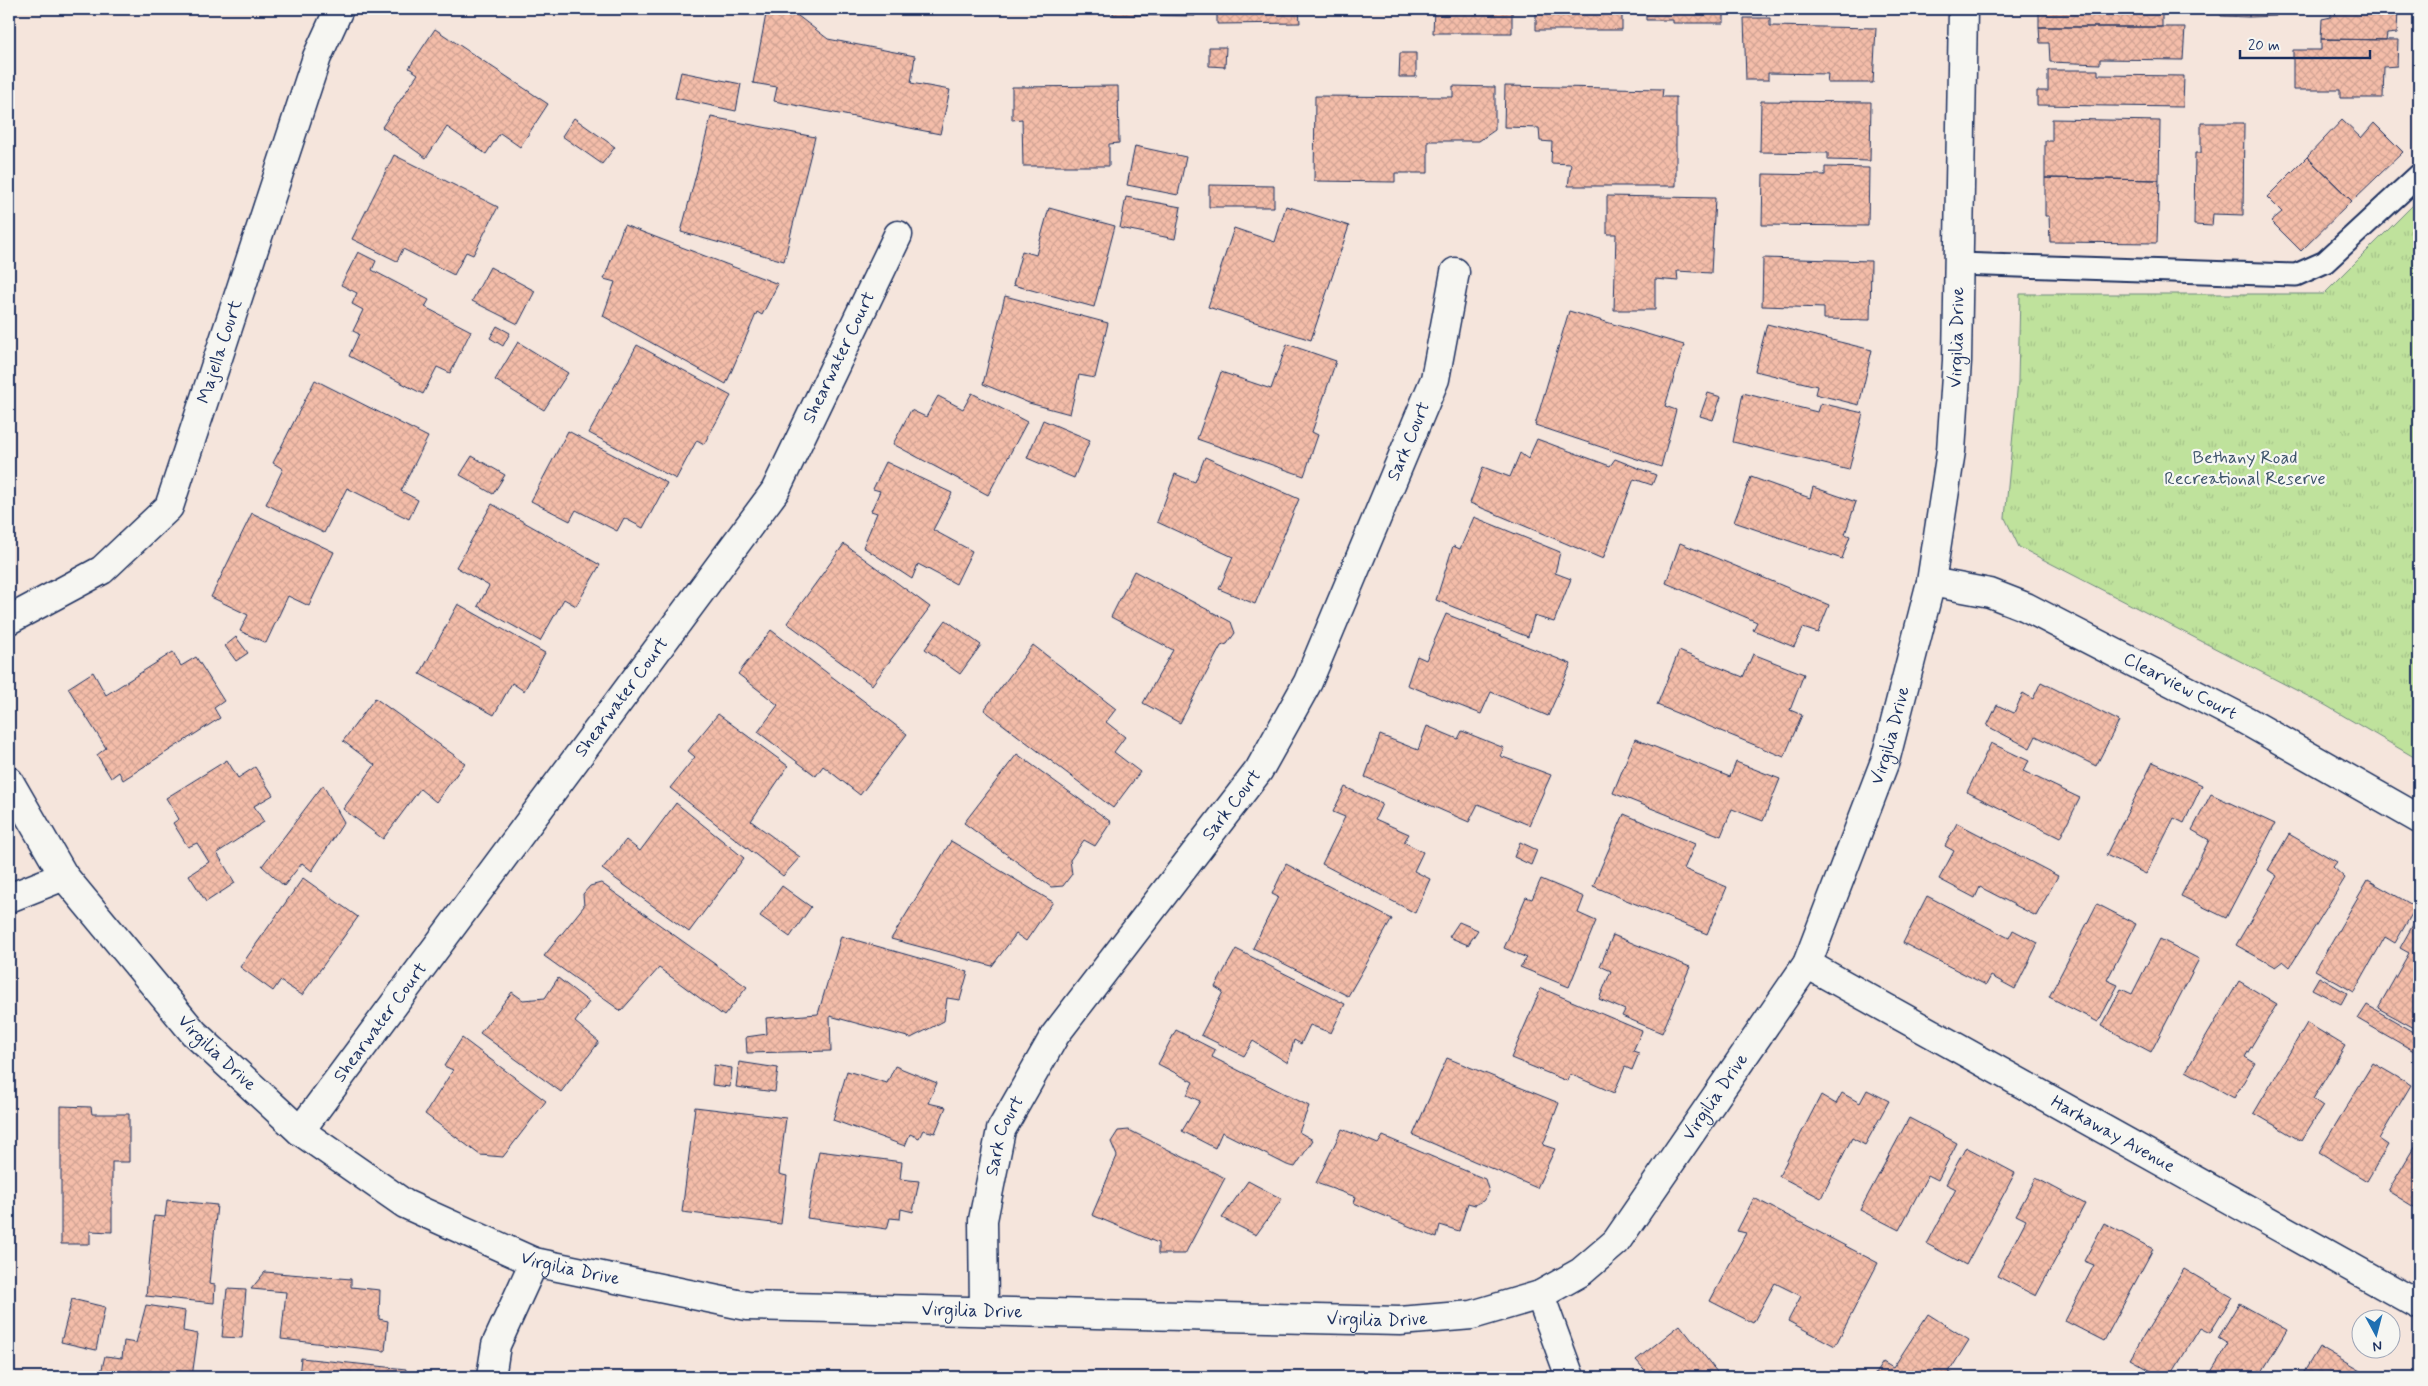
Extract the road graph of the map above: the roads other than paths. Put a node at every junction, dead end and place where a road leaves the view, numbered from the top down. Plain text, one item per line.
1 (339, 9) edge
2 (1963, 9) edge
3 (2419, 175) edge
4 (898, 236) dead end
5 (1959, 264) junction
6 (1455, 272) dead end
7 (1930, 582) junction
8 (9, 620) edge
9 (9, 781) edge
10 (2419, 819) edge
11 (64, 876) junction
12 (9, 898) edge
13 (1807, 964) junction
14 (300, 1131) junction
15 (534, 1262) junction
16 (1540, 1295) junction
17 (2419, 1305) edge
18 (984, 1311) junction
19 (491, 1377) edge
20 (1570, 1377) edge

1 - 8 street, Majella Court
2 - 5 street, Virgilia Drive
3 - 5 lane
4 - 14 street, Shearwater Court
5 - 7 street, Virgilia Drive
6 - 18 street, Sark Court
7 - 10 street, Clearview Court
7 - 13 street, Virgilia Drive
9 - 11 street, Virgilia Drive
11 - 12 street
11 - 14 street, Virgilia Drive
13 - 16 street, Virgilia Drive
13 - 17 street, Harkaway Avenue
14 - 15 street, Virgilia Drive
15 - 18 street, Virgilia Drive
15 - 19 street
16 - 18 street, Virgilia Drive
16 - 20 street

